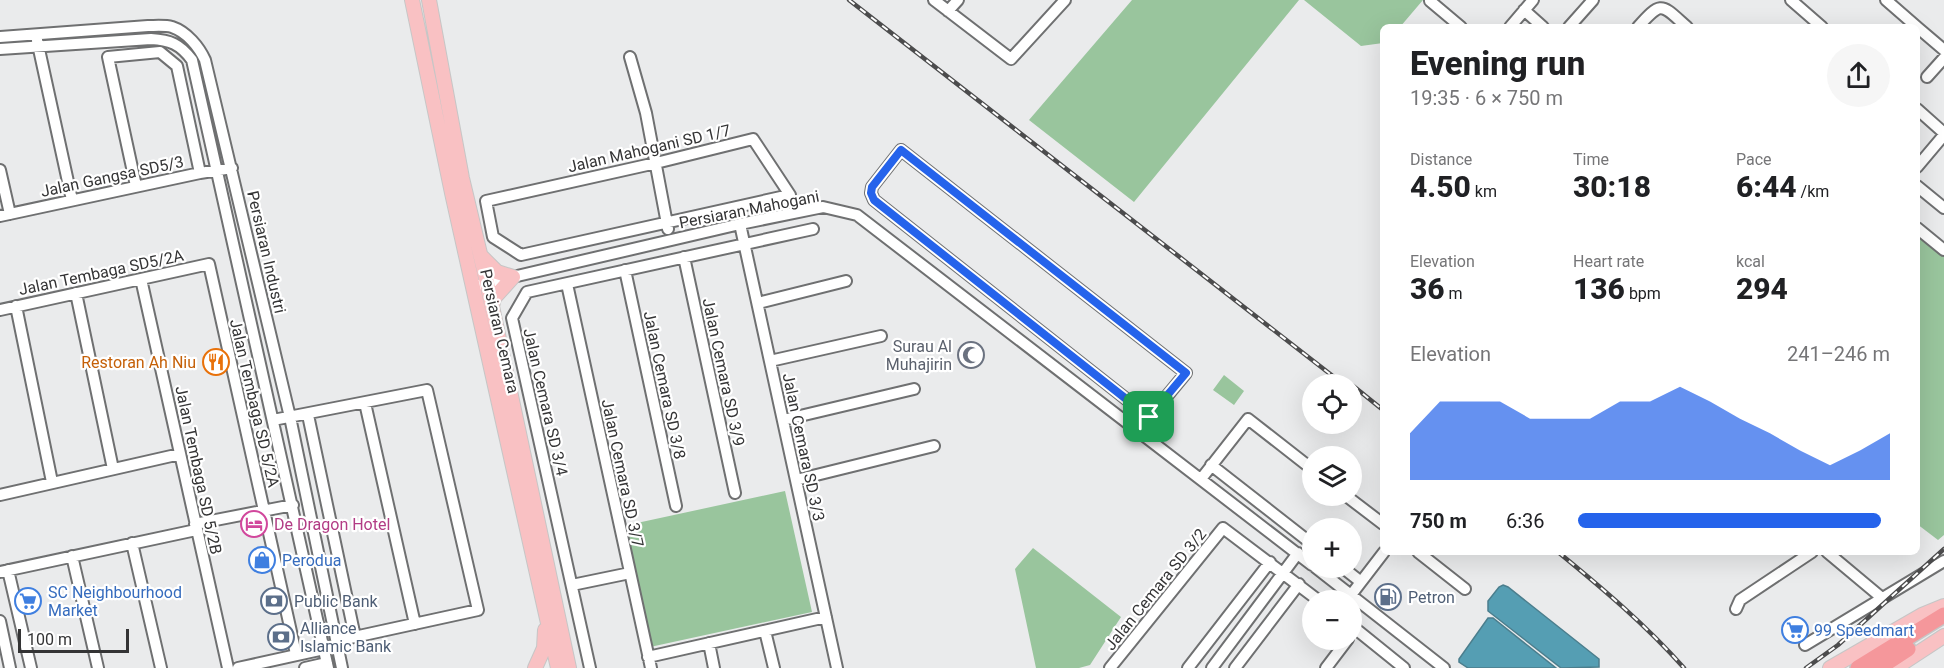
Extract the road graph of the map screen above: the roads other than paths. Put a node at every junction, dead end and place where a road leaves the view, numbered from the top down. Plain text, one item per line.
1 (412, 0) edge
2 (429, 0) edge
3 (934, 0) edge
4 (958, 0) edge
5 (1065, 0) edge
6 (1430, 0) edge
7 (1533, 0) edge
8 (1593, 0) edge
9 (1791, 0) edge
10 (1811, 0) edge
11 (1886, 0) edge
12 (1524, 10) junction
13 (1803, 10) junction
14 (948, 11) junction
15 (1458, 24) edge
16 (1512, 24) edge
17 (1540, 24) edge
18 (1572, 24) edge
19 (1641, 24) edge
20 (1684, 24) edge
21 (1819, 24) edge
22 (1914, 24) edge
23 (1920, 30) edge
24 (37, 34) junction
25 (0, 37) edge
26 (38, 47) junction
27 (0, 49) edge
28 (1944, 50) edge
29 (630, 57) dead end
30 (1944, 58) edge
31 (1928, 77) dead end
32 (1920, 113) edge
33 (1944, 134) edge
34 (1920, 160) edge
35 (656, 163) junction
36 (232, 168) junction
37 (0, 170) edge
38 (216, 170) junction
39 (200, 173) junction
40 (136, 186) junction
41 (1920, 188) edge
42 (72, 200) junction
43 (1944, 208) edge
44 (5, 215) edge
45 (667, 223) junction
46 (813, 229) dead end
47 (1920, 230) edge
48 (742, 234) junction
49 (670, 239) junction
50 (1944, 250) edge
51 (480, 256) junction
52 (684, 257) junction
53 (209, 264) joint
54 (625, 270) junction
55 (513, 277) junction
56 (141, 279) junction
57 (846, 281) dead end
58 (481, 284) junction
59 (567, 284) junction
60 (76, 293) junction
61 (758, 303) junction
62 (16, 306) junction
63 (492, 307) junction
64 (0, 310) edge
65 (881, 336) dead end
66 (770, 361) junction
67 (914, 389) dead end
68 (365, 402) junction
69 (308, 415) junction
70 (290, 417) junction
71 (1149, 417) junction
72 (273, 420) junction
73 (783, 420) junction
74 (1138, 431) junction
75 (934, 446) dead end
76 (180, 454) junction
77 (1302, 461) edge
78 (1211, 465) junction
79 (113, 469) junction
80 (1201, 479) junction
81 (796, 480) junction
82 (52, 482) junction
83 (735, 493) dead end
84 (0, 495) edge
85 (292, 505) junction
86 (676, 506) dead end
87 (1360, 506) edge
88 (264, 509) junction
89 (1380, 522) edge
90 (195, 527) junction
91 (1302, 536) edge
92 (132, 543) junction
93 (1298, 553) junction
94 (1382, 555) edge
95 (1422, 555) edge
96 (1808, 555) edge
97 (1831, 555) edge
98 (72, 556) junction
99 (1302, 556) edge
100 (1944, 561) edge
101 (1270, 562) junction
102 (4, 571) edge
103 (1284, 572) junction
104 (630, 573) junction
105 (1330, 578) edge
106 (1356, 578) edge
107 (1361, 582) junction
108 (1299, 584) junction
109 (572, 585) junction
110 (1466, 589) dead end
111 (1306, 590) edge
112 (1346, 590) edge
113 (1354, 590) edge
114 (1882, 598) junction
115 (1944, 602) edge
116 (1362, 603) edge
117 (1944, 606) edge
118 (1736, 609) dead end
119 (546, 615) junction
120 (1922, 615) junction
121 (1944, 615) edge
122 (826, 617) junction
123 (0, 621) edge
124 (415, 624) junction
125 (765, 631) junction
126 (355, 637) junction
127 (1362, 637) edge
128 (1943, 637) edge
129 (336, 641) junction
130 (709, 643) junction
131 (1805, 645) dead end
132 (324, 649) junction
133 (1340, 650) edge
134 (296, 654) junction
135 (649, 662) edge
136 (327, 666) edge
137 (10, 668) edge
138 (31, 668) edge
139 (98, 668) edge
140 (161, 668) edge
141 (228, 668) edge
142 (238, 668) edge
143 (305, 668) edge
144 (342, 668) edge
145 (535, 668) edge
146 (558, 668) edge
147 (569, 668) edge
148 (590, 668) edge
149 (714, 668) edge
150 (774, 668) edge
151 (837, 668) edge
152 (1110, 668) edge
153 (1188, 668) edge
154 (1212, 668) edge
155 (1235, 668) edge
156 (1326, 668) edge
157 (1404, 668) edge
158 (1444, 668) edge
159 (1830, 668) edge
160 (1858, 668) edge
161 (1879, 668) edge
162 (1896, 668) edge

1 - 58 main road, Persiaran Cemara
2 - 51 main road, Persiaran Cemara
3 - 14 street
4 - 14 street
5 - 14 street
6 - 15 street
7 - 12 street
8 - 18 street
9 - 13 street
10 - 13 street
11 - 22 street
12 - 16 street
12 - 17 street
13 - 21 street
19 - 20 street
23 - 28 street
24 - 25 street, Persiaran Industri
24 - 26 street
24 - 36 street, Persiaran Industri
26 - 27 street, Persiaran Industri
26 - 38 street, Persiaran Industri
26 - 42 street
29 - 35 street
30 - 31 street
32 - 33 street
33 - 34 street
35 - 45 street
35 - 45 street, Jalan Mahogani SD 1/7
35 - 45 street, Jalan Mahogani SD 1/7
36 - 38 street, Jalan Gangsa SD5/3
36 - 70 street, Persiaran Industri
37 - 44 street
38 - 39 street, Jalan Gangsa SD5/3
38 - 72 street, Persiaran Industri
39 - 40 street, Jalan Gangsa SD5/3
39 - 40 street
40 - 42 street, Jalan Gangsa SD5/3
41 - 43 street
42 - 44 street, Jalan Gangsa SD5/3
45 - 49 street
46 - 48 street
47 - 50 street
48 - 49 street, Persiaran Mahogani
48 - 52 street, Jalan Cemara SD 3/4
48 - 61 street, Jalan Cemara SD 3/3
48 - 74 street, Persiaran Mahogani
49 - 55 street, Persiaran Mahogani
51 - 55 main road
51 - 58 main road, Persiaran Cemara
52 - 54 street, Jalan Cemara SD 3/4
52 - 83 street, Jalan Cemara SD 3/9
53 - 56 street, Jalan Tembaga SD5/2A
53 - 88 street, Jalan Tembaga SD 5/2A
54 - 59 street, Jalan Cemara SD 3/4
54 - 86 street, Jalan Cemara SD 3/8
55 - 58 street, Persiaran Mahogani
55 - 63 main road
56 - 60 street, Jalan Tembaga SD5/2A
56 - 76 street, Jalan Tembaga SD 5/2B
57 - 61 street
58 - 63 main road, Persiaran Cemara
58 - 119 main road, Persiaran Cemara
59 - 104 street, Jalan Cemara SD 3/7
59 - 109 street, Jalan Cemara SD 3/4
60 - 62 street, Jalan Tembaga SD5/2A
60 - 79 street
61 - 66 street, Jalan Cemara SD 3/3
62 - 64 street, Jalan Tembaga SD5/2A
62 - 82 street
63 - 147 main road, Persiaran Cemara
65 - 66 street
66 - 73 street, Jalan Cemara SD 3/3
67 - 73 street
68 - 69 street
68 - 124 street
68 - 124 street
69 - 70 street
69 - 126 street
70 - 72 street
70 - 129 street, Persiaran Industri
71 - 71 street
71 - 74 street
72 - 85 street, Persiaran Industri
73 - 81 street, Jalan Cemara SD 3/3
74 - 80 street, Persiaran Mahogani
75 - 81 street
76 - 79 street
76 - 90 street, Jalan Tembaga SD 5/2B
77 - 78 street
78 - 80 street
78 - 91 street
79 - 82 street
80 - 93 street, Persiaran Mahogani
81 - 122 street, Jalan Cemara SD 3/3
82 - 84 street
85 - 88 street
85 - 132 street, Persiaran Industri
87 - 89 street
88 - 90 street
88 - 134 street, Jalan Tembaga SD 5/2A
90 - 92 street
90 - 141 street, Jalan Tembaga SD 5/2B
92 - 98 street
92 - 140 street
93 - 99 street, Persiaran Mahogani
93 - 103 street
94 - 107 street
95 - 110 street
96 - 118 street
97 - 114 street
98 - 102 street
98 - 139 street
100 - 114 street
101 - 103 street
101 - 152 street, Jalan Cemara SD 3/2
101 - 153 street
102 - 138 street
103 - 108 street
103 - 154 street
104 - 109 street
104 - 135 street, Jalan Cemara SD 3/7
105 - 112 street, Persiaran Mahogani
106 - 107 street
107 - 113 street
108 - 111 street
108 - 155 street
109 - 148 street, Jalan Cemara SD 3/4
114 - 131 street
115 - 120 main road
116 - 158 street, Persiaran Mahogani
117 - 120 main road
119 - 145 main road
119 - 146 main road, Persiaran Cemara
120 - 159 main road
121 - 160 highway
122 - 125 street
122 - 151 street, Jalan Cemara SD 3/3
123 - 137 street
124 - 126 street
125 - 130 street
125 - 150 street
126 - 129 street
127 - 157 street
128 - 161 highway
128 - 162 main road
129 - 144 street, Persiaran Industri
130 - 135 street
130 - 149 street
132 - 134 street
132 - 136 street, Persiaran Industri
133 - 156 street
134 - 142 street
136 - 143 street

